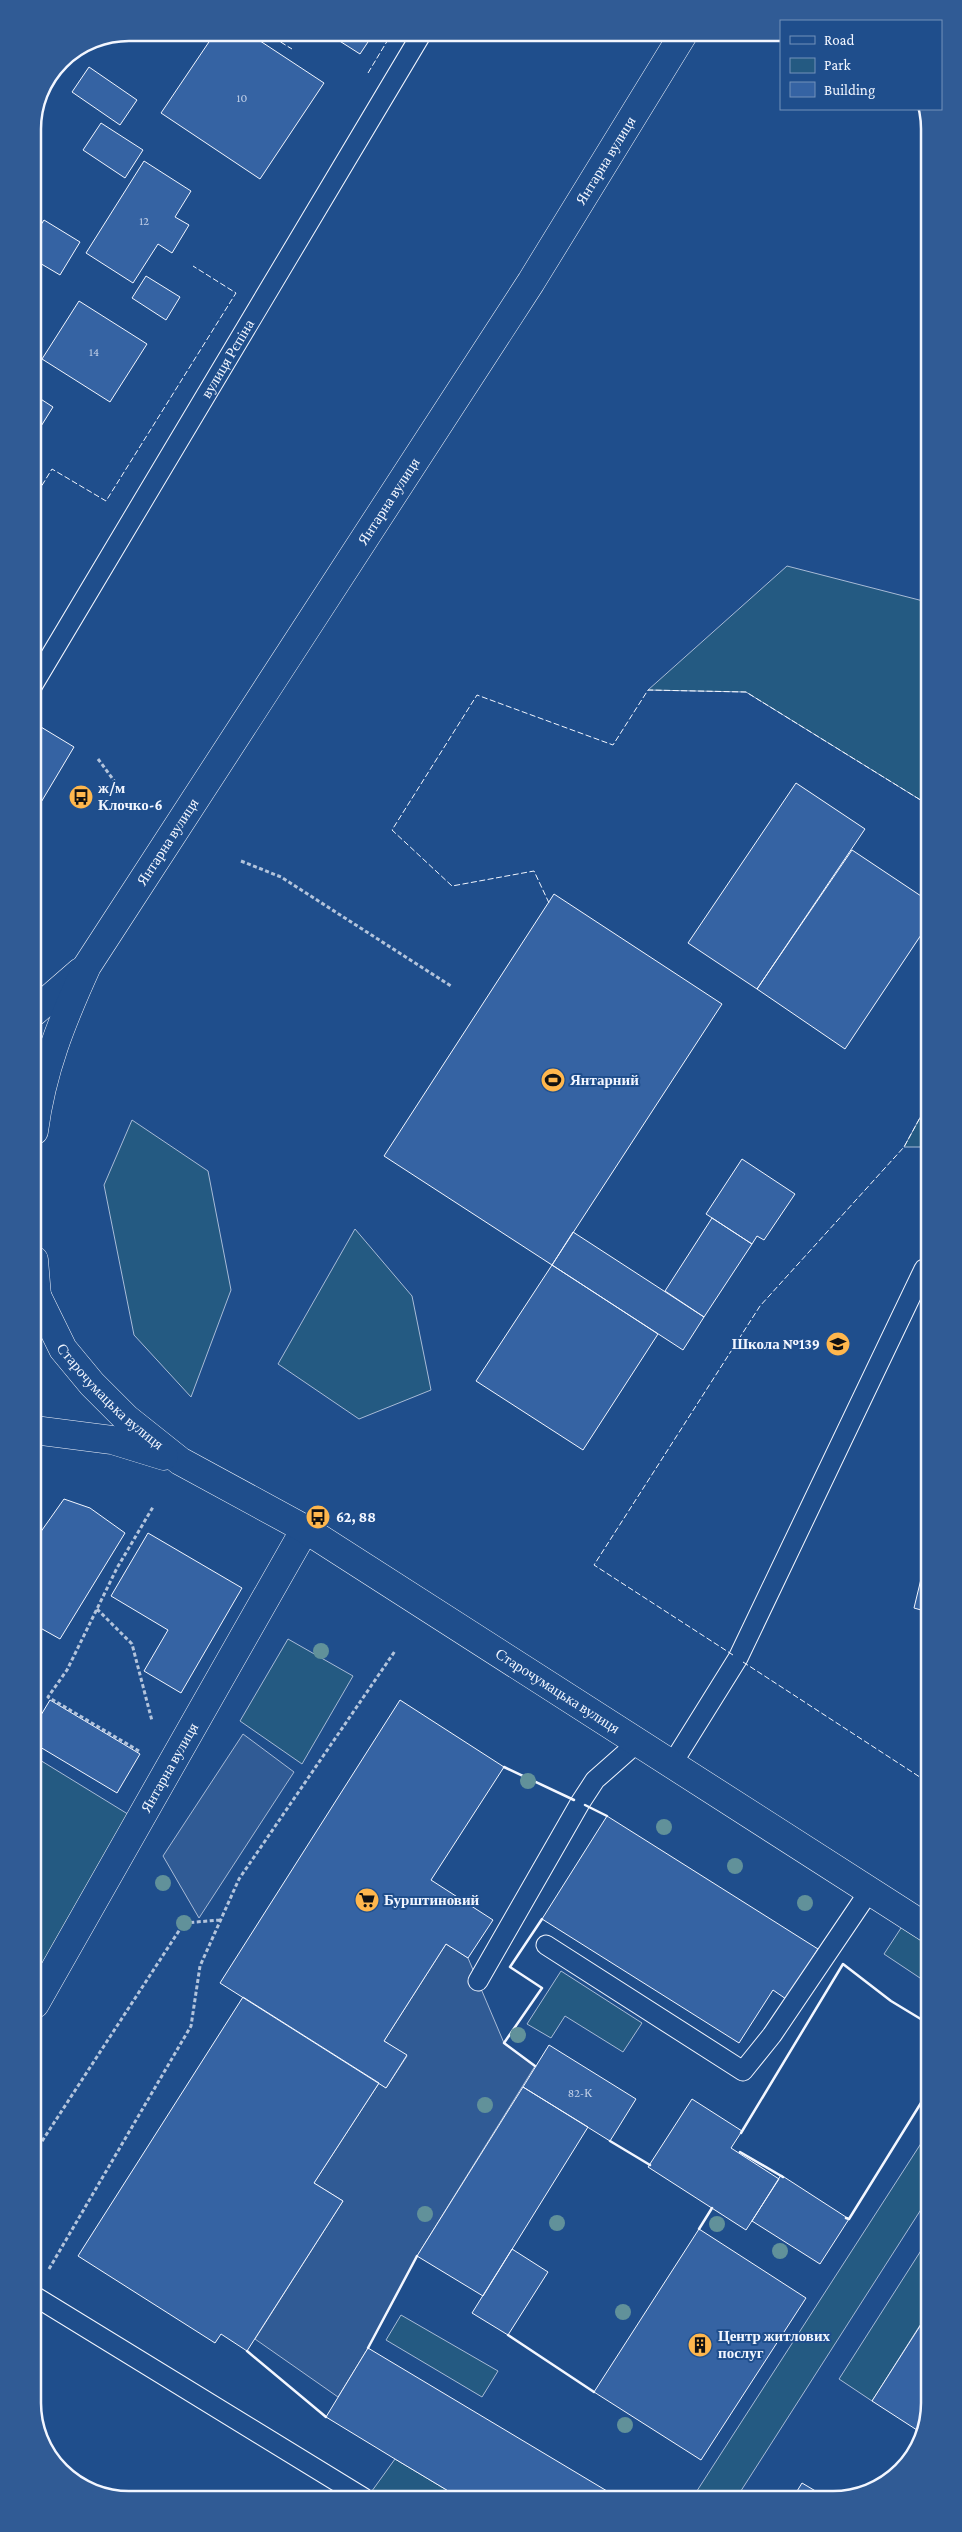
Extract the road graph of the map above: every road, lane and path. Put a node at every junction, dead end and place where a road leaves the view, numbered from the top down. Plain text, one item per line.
1 (417, 41) edge
2 (679, 41) edge
3 (41, 673) edge
4 (98, 759) dead end
5 (115, 782) dead end
6 (241, 861) dead end
7 (87, 966) junction
8 (451, 986) dead end
9 (41, 1006) edge
10 (41, 1090) edge
11 (921, 1275) edge
12 (41, 1313) edge
13 (41, 1431) edge
14 (180, 1461) junction
15 (153, 1507) dead end
16 (305, 1529) junction
17 (97, 1609) junction
18 (395, 1651) dead end
19 (154, 1728) dead end
20 (638, 1742) junction
21 (147, 1756) dead end
22 (672, 1764) junction
23 (870, 1890) junction
24 (220, 1920) junction
25 (921, 1924) edge
26 (546, 1945) dead end
27 (478, 1981) dead end
28 (41, 1993) edge
29 (41, 2144) edge
30 (46, 2275) dead end
31 (41, 2300) edge
32 (353, 2491) edge

1 - 3 lane, вулиця Рєпіна
2 - 7 street, Янтарна вулиця
4 - 5 path
6 - 8 path
7 - 9 street, Янтарна вулиця
7 - 10 street, Янтарна вулиця
11 - 22 lane
12 - 14 street, Старочумацька вулиця
13 - 14 street, Старочумацька вулиця
14 - 16 street, Старочумацька вулиця
15 - 17 path
16 - 20 street, Старочумацька вулиця
16 - 28 street, Янтарна вулиця
17 - 19 path
17 - 21 path
18 - 24 path
20 - 22 street, Старочумацька вулиця
20 - 27 lane
22 - 23 street, Старочумацька вулиця
23 - 25 street, Старочумацька вулиця
23 - 26 lane
24 - 29 path
24 - 30 path
31 - 32 lane

